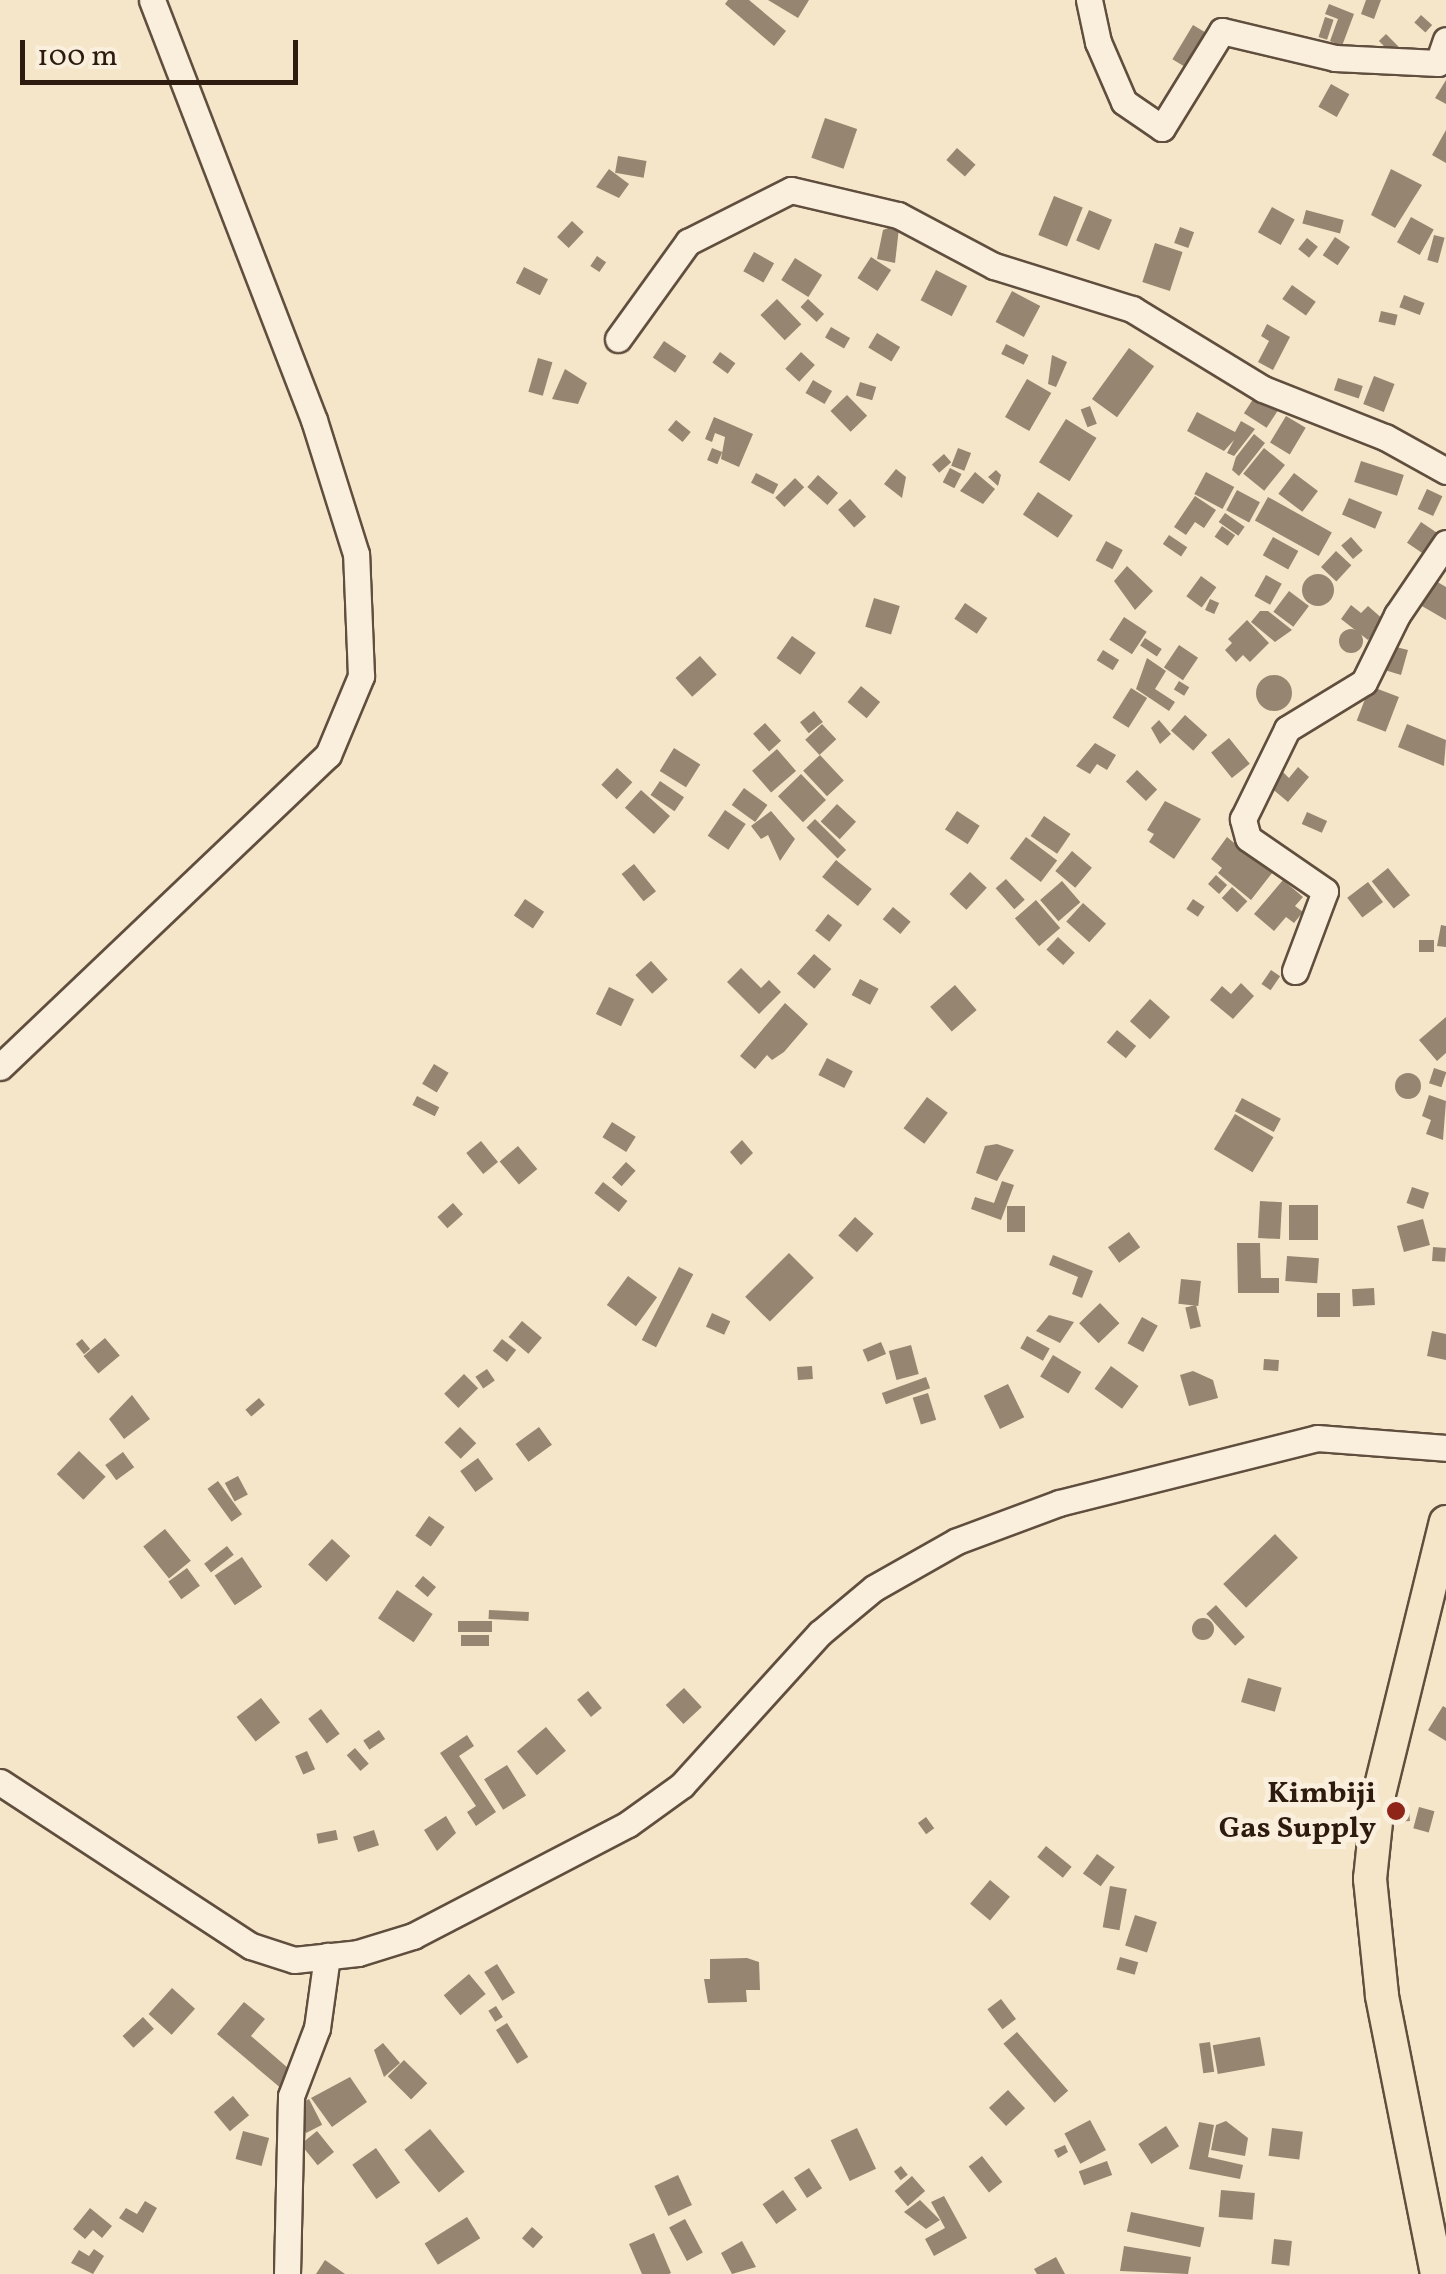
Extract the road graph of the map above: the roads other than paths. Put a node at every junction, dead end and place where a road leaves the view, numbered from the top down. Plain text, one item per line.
1 (152, 0) edge
2 (1090, 0) edge
3 (166, 13) edge
4 (1446, 40) edge
5 (618, 339) dead end
6 (1446, 471) edge
7 (1446, 543) edge
8 (1295, 971) dead end
9 (0, 1067) edge
10 (1446, 1448) edge
11 (1446, 1522) edge
12 (0, 1782) edge
13 (327, 1956) junction
14 (287, 2274) edge
15 (1437, 2274) edge

1 - 3 street
2 - 4 street
3 - 9 street
5 - 6 street
7 - 8 street
10 - 13 street
11 - 15 main road
12 - 13 street
13 - 14 street

